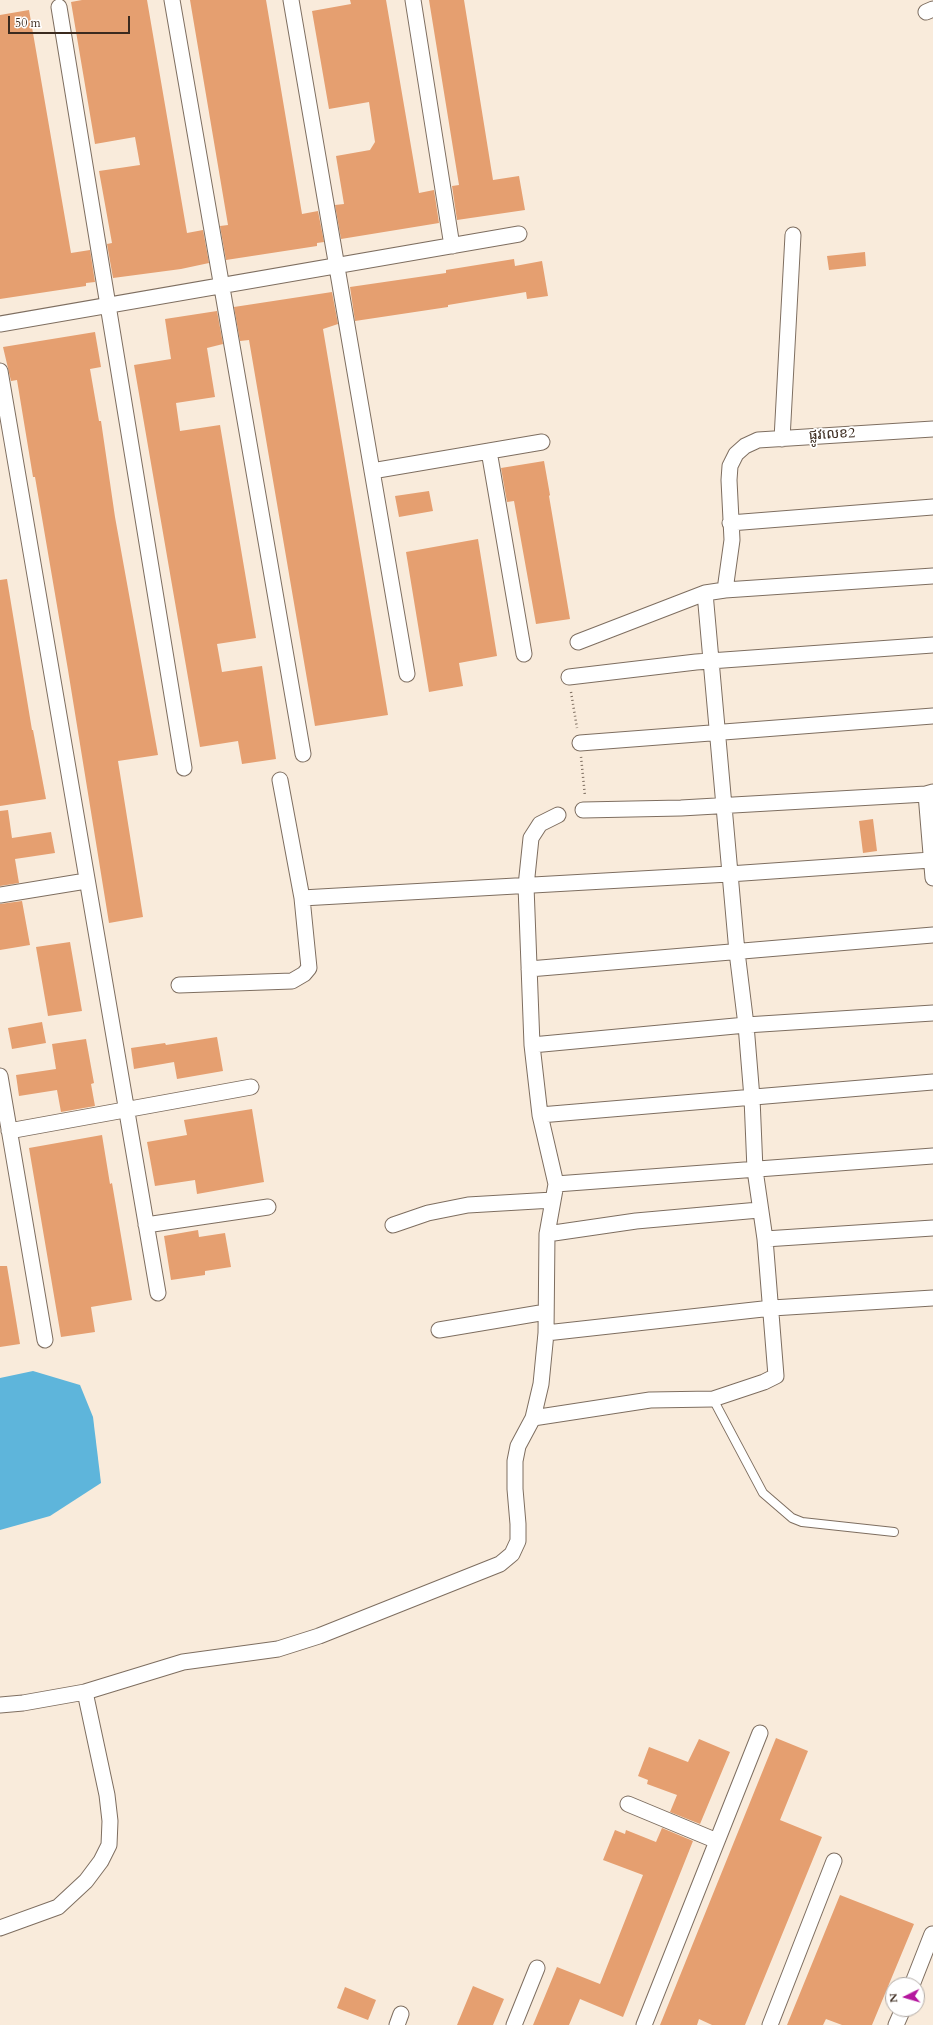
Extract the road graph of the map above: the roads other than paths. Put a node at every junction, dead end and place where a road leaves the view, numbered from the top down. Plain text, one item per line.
1 (172, 0) edge
2 (291, 0) edge
3 (413, 0) edge
4 (59, 7) dead end
5 (519, 234) dead end
6 (793, 235) dead end
7 (452, 246) junction
8 (337, 266) junction
9 (222, 286) junction
10 (108, 305) junction
11 (0, 324) edge
12 (0, 371) edge
13 (933, 429) edge
14 (782, 438) junction
15 (542, 442) dead end
16 (489, 451) junction
17 (372, 471) junction
18 (933, 507) edge
19 (730, 523) junction
20 (933, 576) edge
21 (725, 590) junction
22 (705, 593) junction
23 (578, 642) dead end
24 (933, 645) edge
25 (524, 654) dead end
26 (712, 661) junction
27 (407, 674) dead end
28 (569, 677) dead end
29 (933, 716) edge
30 (717, 733) junction
31 (580, 744) dead end
32 (303, 754) dead end
33 (184, 768) dead end
34 (280, 780) dead end
35 (930, 793) edge
36 (724, 805) junction
37 (583, 810) dead end
38 (558, 815) dead end
39 (932, 860) junction
40 (729, 874) junction
41 (933, 878) edge
42 (86, 881) junction
43 (526, 886) junction
44 (0, 895) edge
45 (302, 898) junction
46 (933, 935) edge
47 (737, 952) junction
48 (529, 969) junction
49 (179, 985) dead end
50 (933, 1013) edge
51 (746, 1025) junction
52 (532, 1045) junction
53 (0, 1076) edge
54 (933, 1082) edge
55 (251, 1087) dead end
56 (752, 1098) junction
57 (126, 1109) junction
58 (540, 1115) junction
59 (9, 1131) junction
60 (933, 1156) edge
61 (755, 1170) junction
62 (556, 1184) junction
63 (553, 1200) junction
64 (268, 1206) dead end
65 (759, 1210) junction
66 (146, 1225) junction
67 (393, 1225) dead end
68 (933, 1228) edge
69 (547, 1234) junction
70 (765, 1239) junction
71 (158, 1293) dead end
72 (933, 1298) edge
73 (772, 1308) junction
74 (546, 1312) junction
75 (439, 1330) dead end
76 (546, 1333) junction
77 (45, 1340) dead end
78 (713, 1399) junction
79 (533, 1418) junction
80 (894, 1532) dead end
81 (84, 1692) junction
82 (0, 1705) edge
83 (760, 1733) dead end
84 (628, 1804) dead end
85 (717, 1841) junction
86 (834, 1862) dead end
87 (0, 1928) edge
88 (932, 1934) edge
89 (536, 1968) dead end
90 (915, 1977) edge
91 (514, 2025) edge
92 (644, 2025) edge
93 (770, 2025) edge

1 - 9 street
2 - 8 street
3 - 7 street
4 - 10 street
5 - 7 street
6 - 14 street
7 - 8 street
8 - 9 street
8 - 17 street
9 - 10 street
9 - 32 street
10 - 11 street
10 - 33 street
12 - 42 street
13 - 14 street, ផ្លូវលេខ2
14 - 19 street, ផ្លូវលេខ2
15 - 16 street
16 - 17 street
16 - 25 street
17 - 27 street
18 - 19 street
19 - 21 street
20 - 21 street
21 - 22 street
22 - 23 street
22 - 26 street
24 - 26 street
26 - 28 street
26 - 30 street
29 - 30 street
30 - 31 street
30 - 36 street
34 - 45 street
35 - 36 street
35 - 39 street
36 - 37 street
36 - 40 street
38 - 43 street
39 - 40 street
39 - 41 street
40 - 43 street
40 - 47 street
42 - 44 street
42 - 57 street
43 - 45 street
43 - 48 street
45 - 49 street
46 - 47 street
47 - 48 street
47 - 51 street
48 - 52 street
50 - 51 street
51 - 52 street
51 - 56 street
52 - 58 street
53 - 59 street
54 - 56 street
55 - 57 street
56 - 58 street
56 - 61 street
57 - 59 street
57 - 66 street
58 - 62 street
59 - 77 street
60 - 61 street
61 - 62 street
61 - 65 street
62 - 63 street
63 - 67 street
63 - 69 street
64 - 66 street
65 - 69 street
65 - 70 street
66 - 71 street
68 - 70 street
69 - 74 street
70 - 73 street
72 - 73 street
73 - 76 street
73 - 78 street
74 - 75 street
74 - 76 street
76 - 79 street
78 - 79 street
78 - 80 lane
79 - 81 street
81 - 82 street
81 - 87 street
83 - 85 street
84 - 85 street
85 - 92 street
86 - 93 street
88 - 90 street
89 - 91 street

